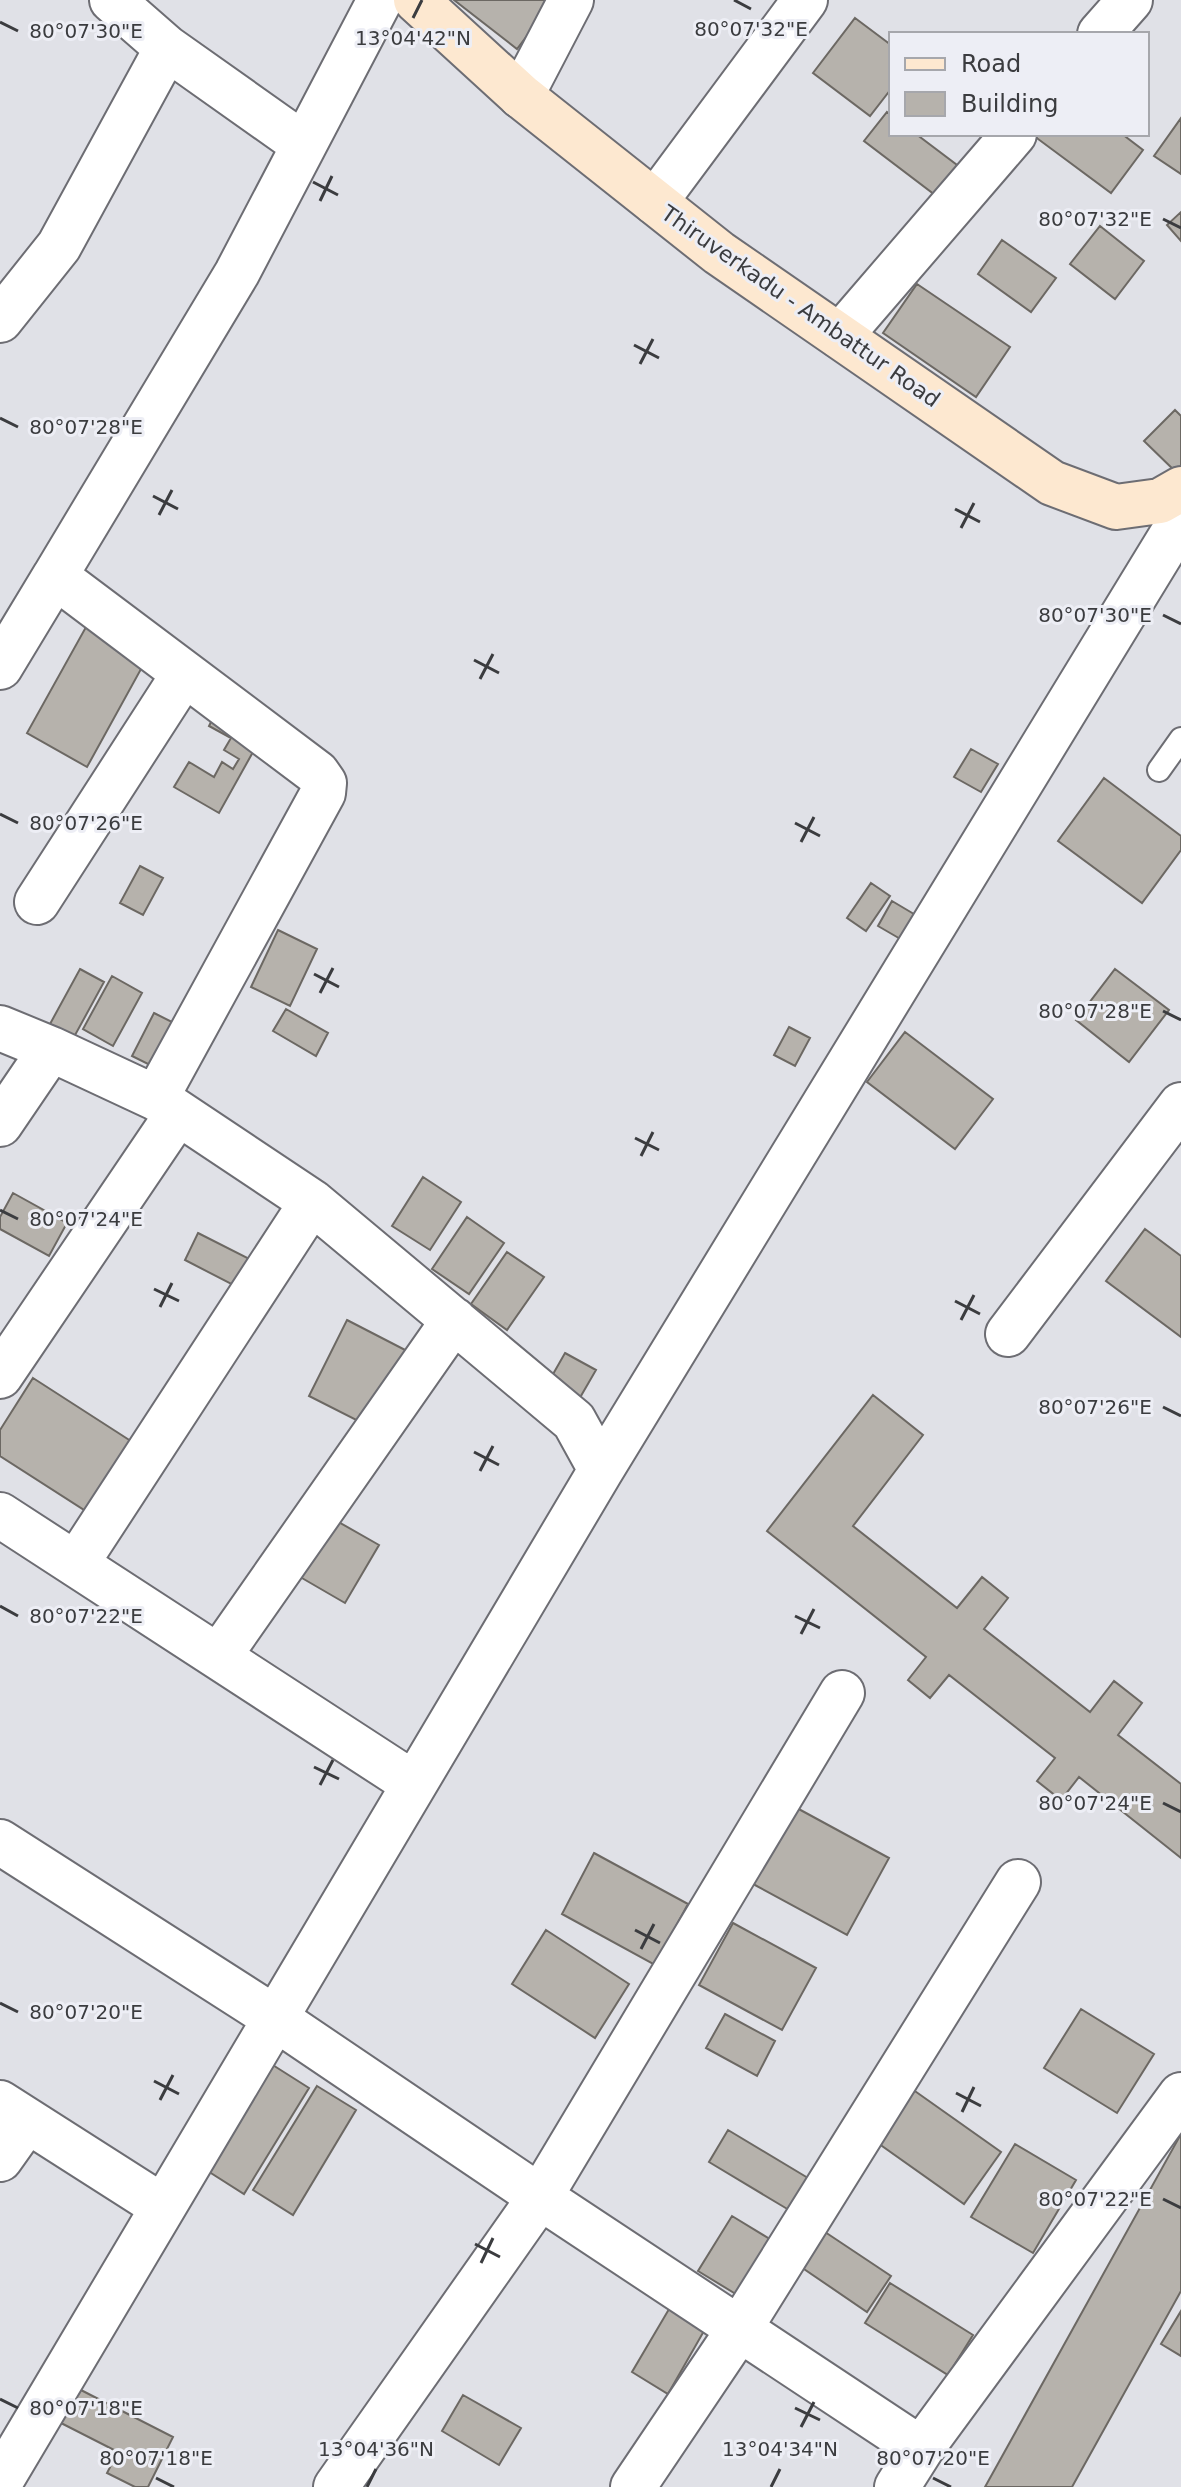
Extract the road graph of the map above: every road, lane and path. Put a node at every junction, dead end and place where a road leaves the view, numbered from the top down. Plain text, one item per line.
1 (112, 0) edge
2 (380, 0) edge
3 (416, 0) edge
4 (571, 0) edge
5 (805, 0) edge
6 (1130, 0) edge
7 (1102, 32) edge
8 (167, 48) junction
9 (521, 96) junction
10 (1012, 136) edge
11 (304, 145) junction
12 (655, 202) junction
13 (0, 320) edge
14 (840, 336) junction
15 (1181, 489) edge
16 (1181, 520) edge
17 (55, 576) junction
18 (0, 667) edge
19 (184, 674) junction
20 (1181, 739) edge
21 (1159, 770) dead end
22 (37, 902) dead end
23 (0, 1028) edge
24 (51, 1049) junction
25 (1181, 1105) edge
26 (167, 1106) junction
27 (0, 1124) edge
28 (312, 1202) junction
29 (454, 1320) junction
30 (1008, 1334) dead end
31 (0, 1376) edge
32 (601, 1470) junction
33 (0, 1515) edge
34 (76, 1564) junction
35 (219, 1656) junction
36 (842, 1693) dead end
37 (414, 1784) junction
38 (0, 1842) edge
39 (1018, 1882) dead end
40 (275, 2018) junction
41 (1181, 2095) edge
42 (14, 2112) edge
43 (0, 2159) edge
44 (540, 2197) junction
45 (163, 2207) junction
46 (740, 2328) junction
47 (921, 2449) junction
48 (0, 2482) edge
49 (336, 2487) edge
50 (633, 2487) edge
51 (897, 2487) edge

1 - 8 street
2 - 11 street
3 - 9 main road, Thiruverkadu - Ambattur Road
4 - 9 street
5 - 12 street
6 - 7 street
8 - 11 street
8 - 13 street
9 - 12 main road, Thiruverkadu - Ambattur Road
10 - 14 street
11 - 17 street
12 - 14 main road, Thiruverkadu - Ambattur Road
14 - 15 main road, Thiruverkadu - Ambattur Road
16 - 32 street
17 - 18 street
17 - 19 street
19 - 22 street
19 - 26 street
20 - 21 lane
23 - 24 street
24 - 26 street
24 - 27 street
25 - 30 street
26 - 28 street
26 - 31 street
28 - 29 street
28 - 34 street
29 - 32 street
29 - 35 street
32 - 37 street
33 - 34 street
34 - 35 street
35 - 37 street
36 - 44 street
37 - 40 street
38 - 40 street
39 - 46 street
40 - 44 street
40 - 45 street
41 - 47 street
42 - 43 street
42 - 45 street
44 - 46 street
44 - 49 street
45 - 48 street
46 - 47 street
46 - 50 street
47 - 51 street

